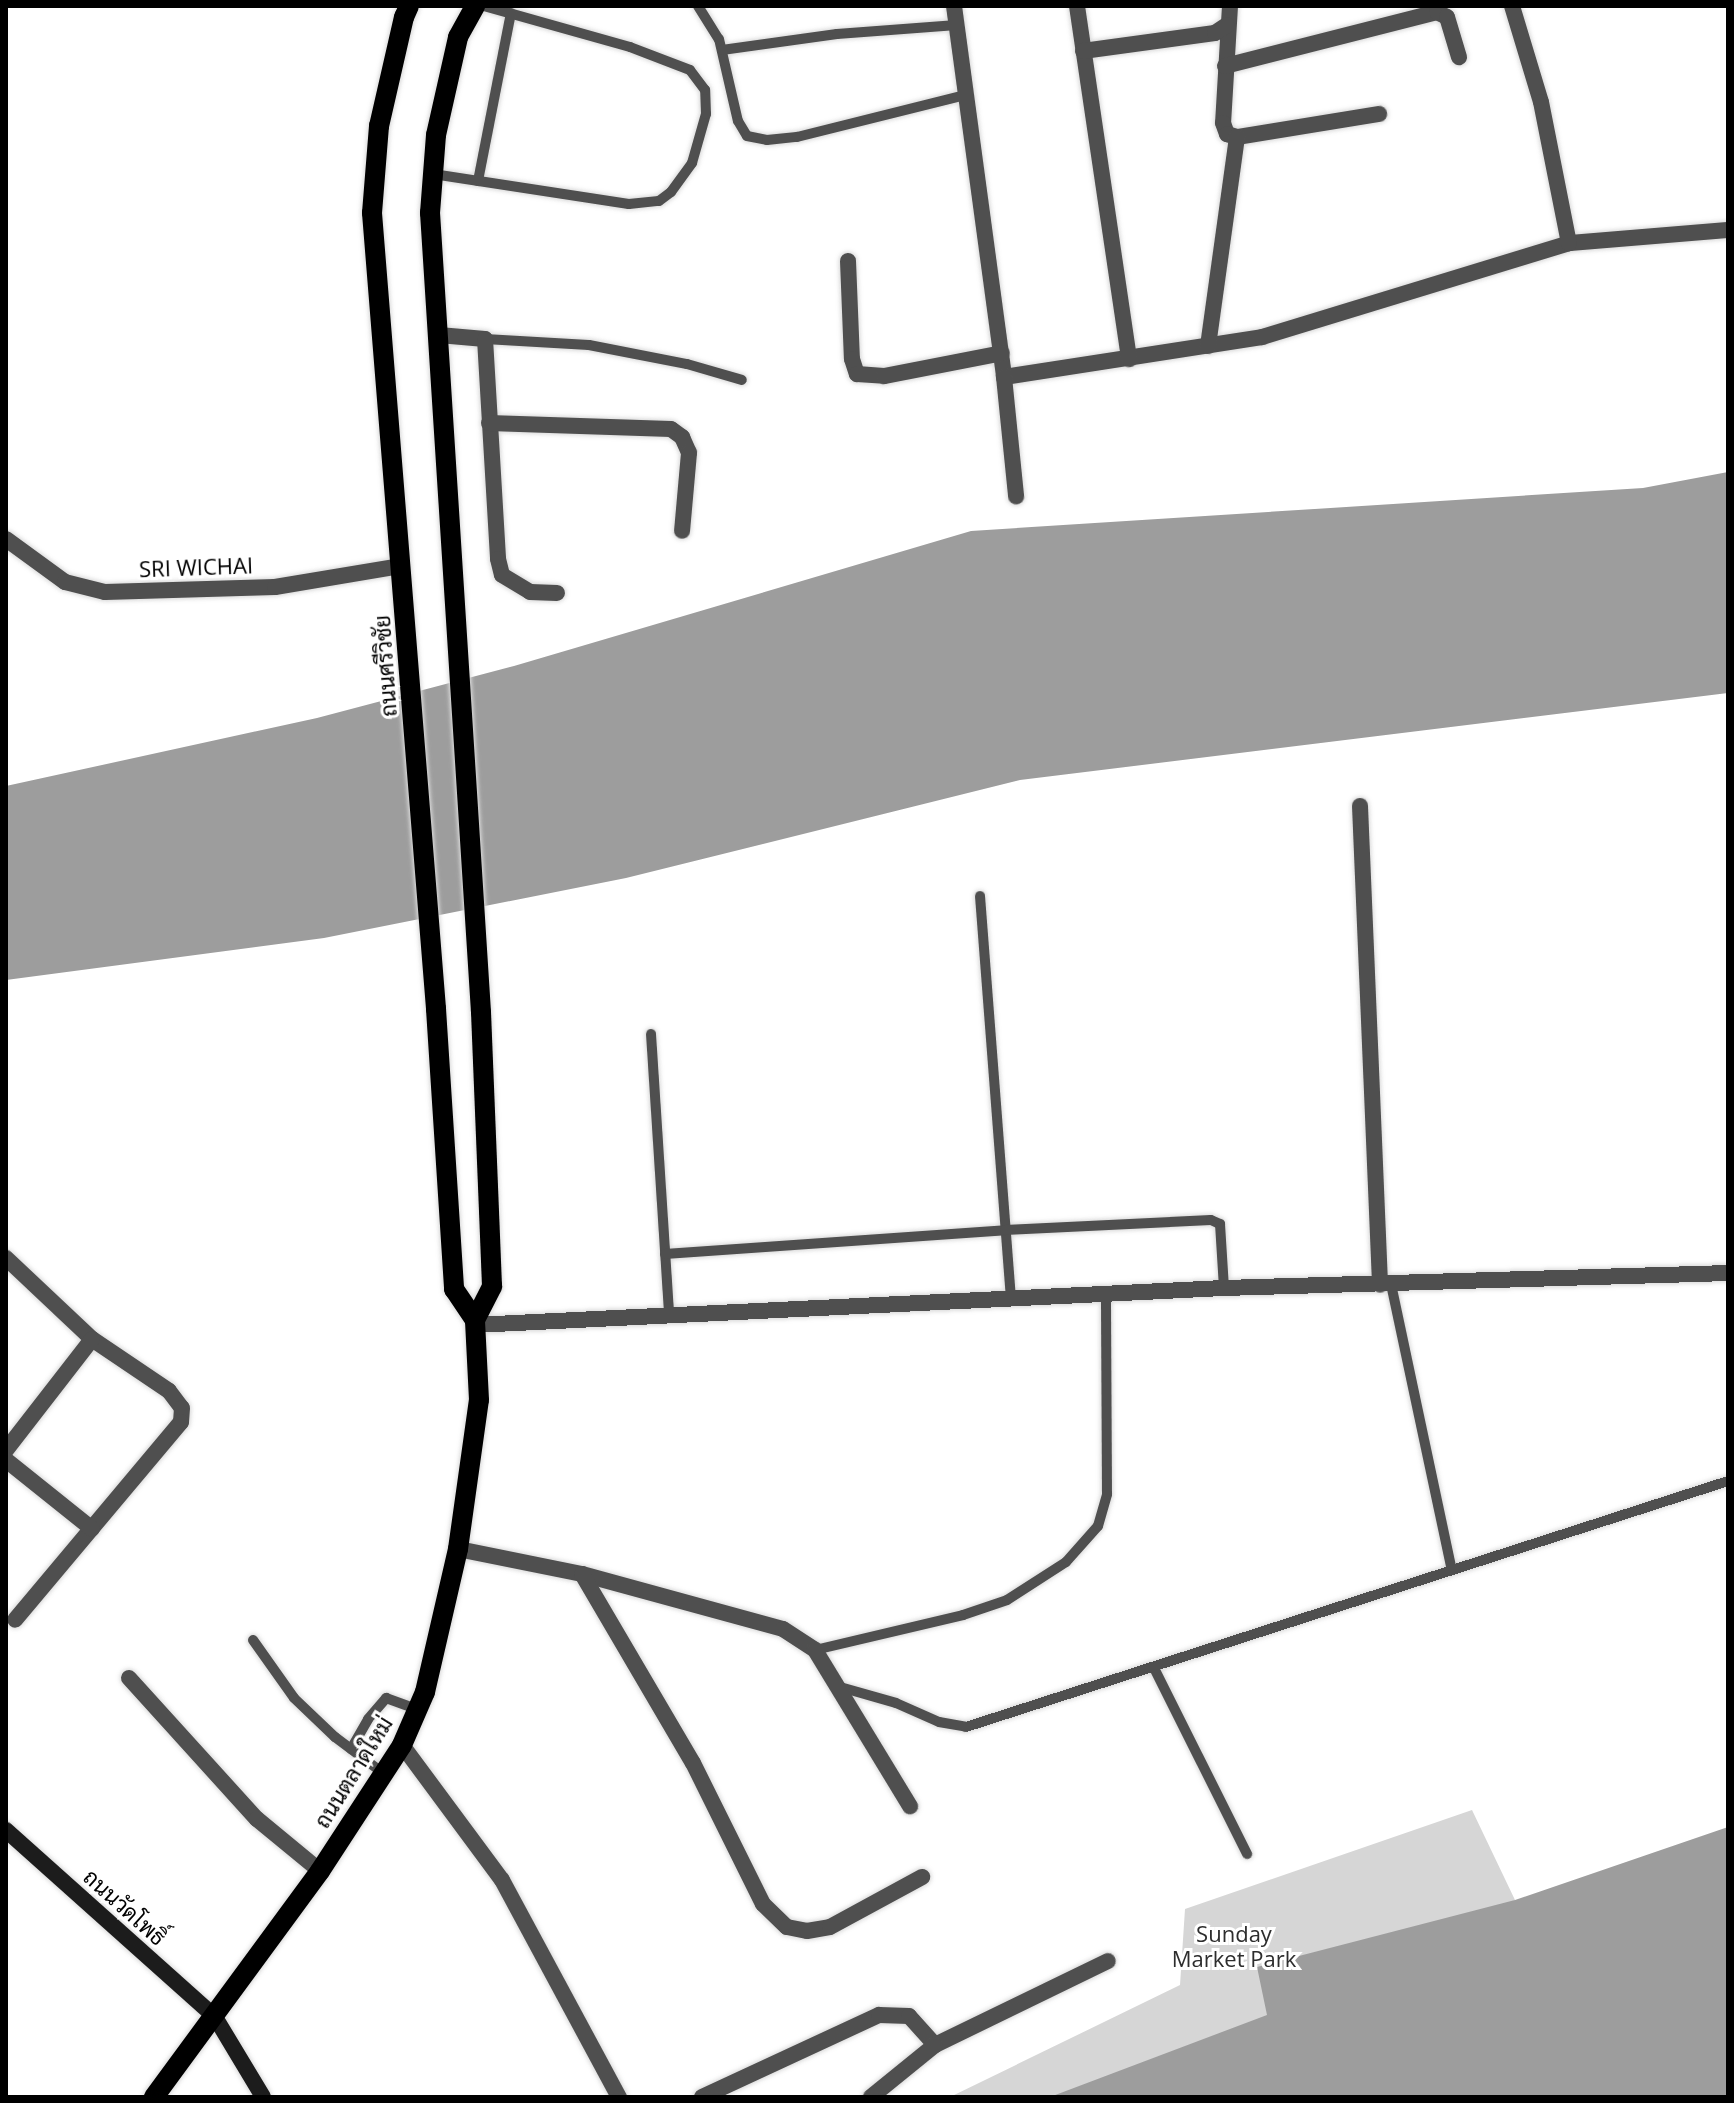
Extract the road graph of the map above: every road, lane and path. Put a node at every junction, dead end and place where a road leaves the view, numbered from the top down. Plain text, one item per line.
1 (409, 6) edge
2 (475, 6) edge
3 (484, 6) edge
4 (698, 6) edge
5 (954, 6) edge
6 (1077, 6) edge
7 (1230, 6) edge
8 (1512, 6) edge
9 (511, 13) junction
10 (957, 25) junction
11 (1227, 25) junction
12 (722, 50) junction
13 (1083, 51) junction
14 (1459, 57) dead end
15 (1225, 66) junction
16 (966, 95) junction
17 (1379, 114) dead end
18 (1237, 137) junction
19 (433, 174) junction
20 (478, 181) junction
21 (1728, 230) edge
22 (1569, 243) junction
23 (848, 261) dead end
24 (439, 335) junction
25 (485, 339) junction
26 (1208, 346) junction
27 (1002, 353) junction
28 (1129, 359) junction
29 (1004, 377) junction
30 (742, 380) dead end
31 (489, 423) junction
32 (1016, 496) dead end
33 (682, 531) dead end
34 (6, 539) edge
35 (401, 566) junction
36 (557, 593) dead end
37 (1360, 806) dead end
38 (980, 896) dead end
39 (651, 1034) dead end
40 (1005, 1230) junction
41 (665, 1254) junction
42 (6, 1258) edge
43 (1728, 1273) edge
44 (1385, 1284) junction
45 (1224, 1288) junction
46 (1106, 1296) junction
47 (1011, 1300) junction
48 (669, 1314) junction
49 (475, 1322) junction
50 (92, 1339) junction
51 (6, 1450) edge
52 (6, 1460) edge
53 (1728, 1481) edge
54 (92, 1529) junction
55 (458, 1549) junction
56 (1452, 1570) junction
57 (582, 1574) junction
58 (15, 1620) dead end
59 (253, 1640) dead end
60 (815, 1650) junction
61 (1154, 1668) junction
62 (129, 1678) dead end
63 (840, 1687) junction
64 (417, 1709) junction
65 (402, 1745) junction
66 (351, 1749) junction
67 (383, 1773) junction
68 (910, 1806) dead end
69 (6, 1830) edge
70 (1247, 1854) dead end
71 (320, 1871) junction
72 (922, 1877) dead end
73 (1108, 1961) dead end
74 (215, 2017) junction
75 (935, 2045) junction
76 (154, 2097) edge
77 (263, 2097) edge
78 (619, 2097) edge
79 (702, 2097) edge
80 (871, 2097) edge

1 - 35 main road, ถนนศรีวิชัย
2 - 19 main road
3 - 9 lane
4 - 12 lane
5 - 10 street
6 - 13 street
7 - 11 street
8 - 22 street
9 - 20 lane
9 - 20 lane
10 - 12 lane
10 - 16 street
11 - 13 street
11 - 15 street
12 - 16 lane
13 - 28 street
14 - 15 street
15 - 18 street
16 - 27 street
17 - 18 street
18 - 26 street
19 - 20 lane
19 - 24 main road
21 - 22 street
22 - 26 street
23 - 27 street
24 - 25 street
24 - 49 main road
25 - 30 lane
25 - 31 street
26 - 28 street
27 - 29 street
28 - 29 street
29 - 32 street
31 - 33 street
31 - 36 street
34 - 35 street, SRI WICHAI
35 - 49 main road, ถนนศรีวิชัย
37 - 44 street
38 - 40 lane
39 - 41 lane
40 - 41 lane
40 - 45 lane
40 - 47 lane
41 - 48 lane
42 - 50 street
43 - 44 street
44 - 45 street
44 - 56 lane
45 - 46 street
46 - 47 street
46 - 60 lane
47 - 48 street
48 - 49 street
49 - 55 main road, ถนนตลาดใหม่
50 - 51 street
50 - 54 street
52 - 54 street
53 - 56 lane
54 - 58 street
55 - 57 street
55 - 64 main road, ถนนตลาดใหม่
56 - 61 lane
57 - 60 street
57 - 72 street
59 - 66 lane
60 - 63 street
61 - 63 lane
61 - 70 lane
62 - 71 street
63 - 68 street
64 - 65 main road, ถนนตลาดใหม่
64 - 66 lane
65 - 67 main road, ถนนตลาดใหม่
65 - 78 street
66 - 67 lane
67 - 71 main road, ถนนตลาดใหม่
69 - 74 street, ถนนวัดโพธิ์
71 - 74 main road, ถนนตลาดใหม่
73 - 75 street
74 - 76 main road, ถนนตลาดใหม่
74 - 77 street, ถนนวัดโพธิ์
75 - 79 street
75 - 80 street

